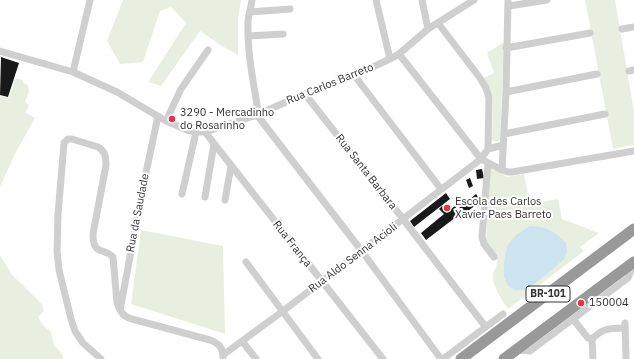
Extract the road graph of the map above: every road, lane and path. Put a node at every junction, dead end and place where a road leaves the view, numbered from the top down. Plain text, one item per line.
1 (90, 0) edge
2 (252, 0) edge
3 (376, 0) edge
4 (422, 0) edge
5 (474, 0) edge
6 (547, 0) edge
7 (508, 3) edge
8 (461, 4) edge
9 (290, 9) dead end
10 (250, 12) junction
11 (438, 23) junction
12 (634, 27) edge
13 (428, 29) junction
14 (622, 29) dead end
15 (590, 33) dead end
16 (283, 34) dead end
17 (249, 36) junction
18 (506, 48) junction
19 (208, 50) dead end
20 (0, 51) edge
21 (399, 54) junction
22 (390, 59) junction
23 (73, 72) junction
24 (597, 74) dead end
25 (354, 75) junction
26 (506, 92) junction
27 (305, 94) junction
28 (605, 114) dead end
29 (257, 115) junction
30 (158, 116) junction
31 (166, 121) junction
32 (196, 132) junction
33 (205, 132) junction
34 (504, 134) junction
35 (214, 144) junction
36 (503, 145) junction
37 (488, 149) junction
38 (634, 151) edge
39 (481, 159) junction
40 (488, 163) junction
41 (231, 166) junction
42 (502, 170) junction
43 (441, 189) junction
44 (182, 194) dead end
45 (205, 197) dead end
46 (225, 200) dead end
47 (403, 219) junction
48 (634, 229) edge
49 (361, 250) junction
50 (494, 257) dead end
51 (246, 262) dead end
52 (634, 262) edge
53 (322, 281) junction
54 (120, 310) junction
55 (283, 311) junction
56 (503, 314) dead end
57 (573, 319) junction
58 (485, 326) junction
59 (592, 339) junction
60 (242, 341) junction
61 (517, 350) junction
62 (223, 357) edge
63 (101, 359) edge
64 (256, 359) edge
65 (318, 359) edge
66 (383, 359) edge
67 (442, 359) edge
68 (462, 359) edge
69 (504, 359) edge
70 (593, 359) edge
71 (626, 359) edge

1 - 23 street
2 - 10 street
3 - 22 street
4 - 13 street
5 - 8 street, Rua Carlos Barreto
6 - 7 street
7 - 18 street
8 - 11 street, Rua Carlos Barreto
9 - 10 street
10 - 17 street
11 - 13 street, Rua Carlos Barreto
11 - 37 street
12 - 14 street
13 - 21 street, Rua Carlos Barreto
15 - 18 street
16 - 17 street
17 - 29 street
18 - 26 street
19 - 31 street
20 - 23 street, Rua Carlos Barreto
21 - 22 street, Rua Carlos Barreto
21 - 39 street
22 - 25 street, Rua Carlos Barreto
23 - 30 street, Rua Carlos Barreto
24 - 26 street
25 - 27 street, Rua Carlos Barreto
25 - 43 street
26 - 34 street
27 - 29 street, Rua Carlos Barreto
27 - 47 street, Rua Santa Barbara
28 - 34 street
29 - 33 street, Rua Carlos Barreto
29 - 49 street
30 - 31 street, Rua Carlos Barreto
30 - 54 street, Rua da Saudade
31 - 32 street, Rua Carlos Barreto
32 - 33 street, Rua Carlos Barreto
32 - 44 street
33 - 35 street, Rua França
34 - 36 street
35 - 41 street, Rua França
35 - 45 street
36 - 37 street
36 - 42 street
37 - 39 street, Rua Aldo Senna Acioli
38 - 42 street
39 - 40 street
39 - 43 street, Rua Aldo Senna Acioli
40 - 42 street
40 - 50 street
41 - 46 street
41 - 53 street, Rua França
43 - 47 street, Rua Aldo Senna Acioli
47 - 49 street, Rua Aldo Senna Acioli
47 - 58 street, Rua Santa Barbara
48 - 68 highway, BR-101
49 - 53 street, Rua Aldo Senna Acioli
49 - 67 street
51 - 55 street
52 - 57 street
52 - 61 highway, BR-101
53 - 55 street, Rua Aldo Senna Acioli
53 - 66 street, Rua França
54 - 62 street
54 - 63 street
55 - 60 street, Rua Aldo Senna Acioli
55 - 65 street
56 - 58 street
57 - 59 street
57 - 61 street
58 - 67 street
59 - 70 street
59 - 71 street
60 - 62 street, Rua Aldo Senna Acioli
60 - 64 street
61 - 69 highway, BR-101

